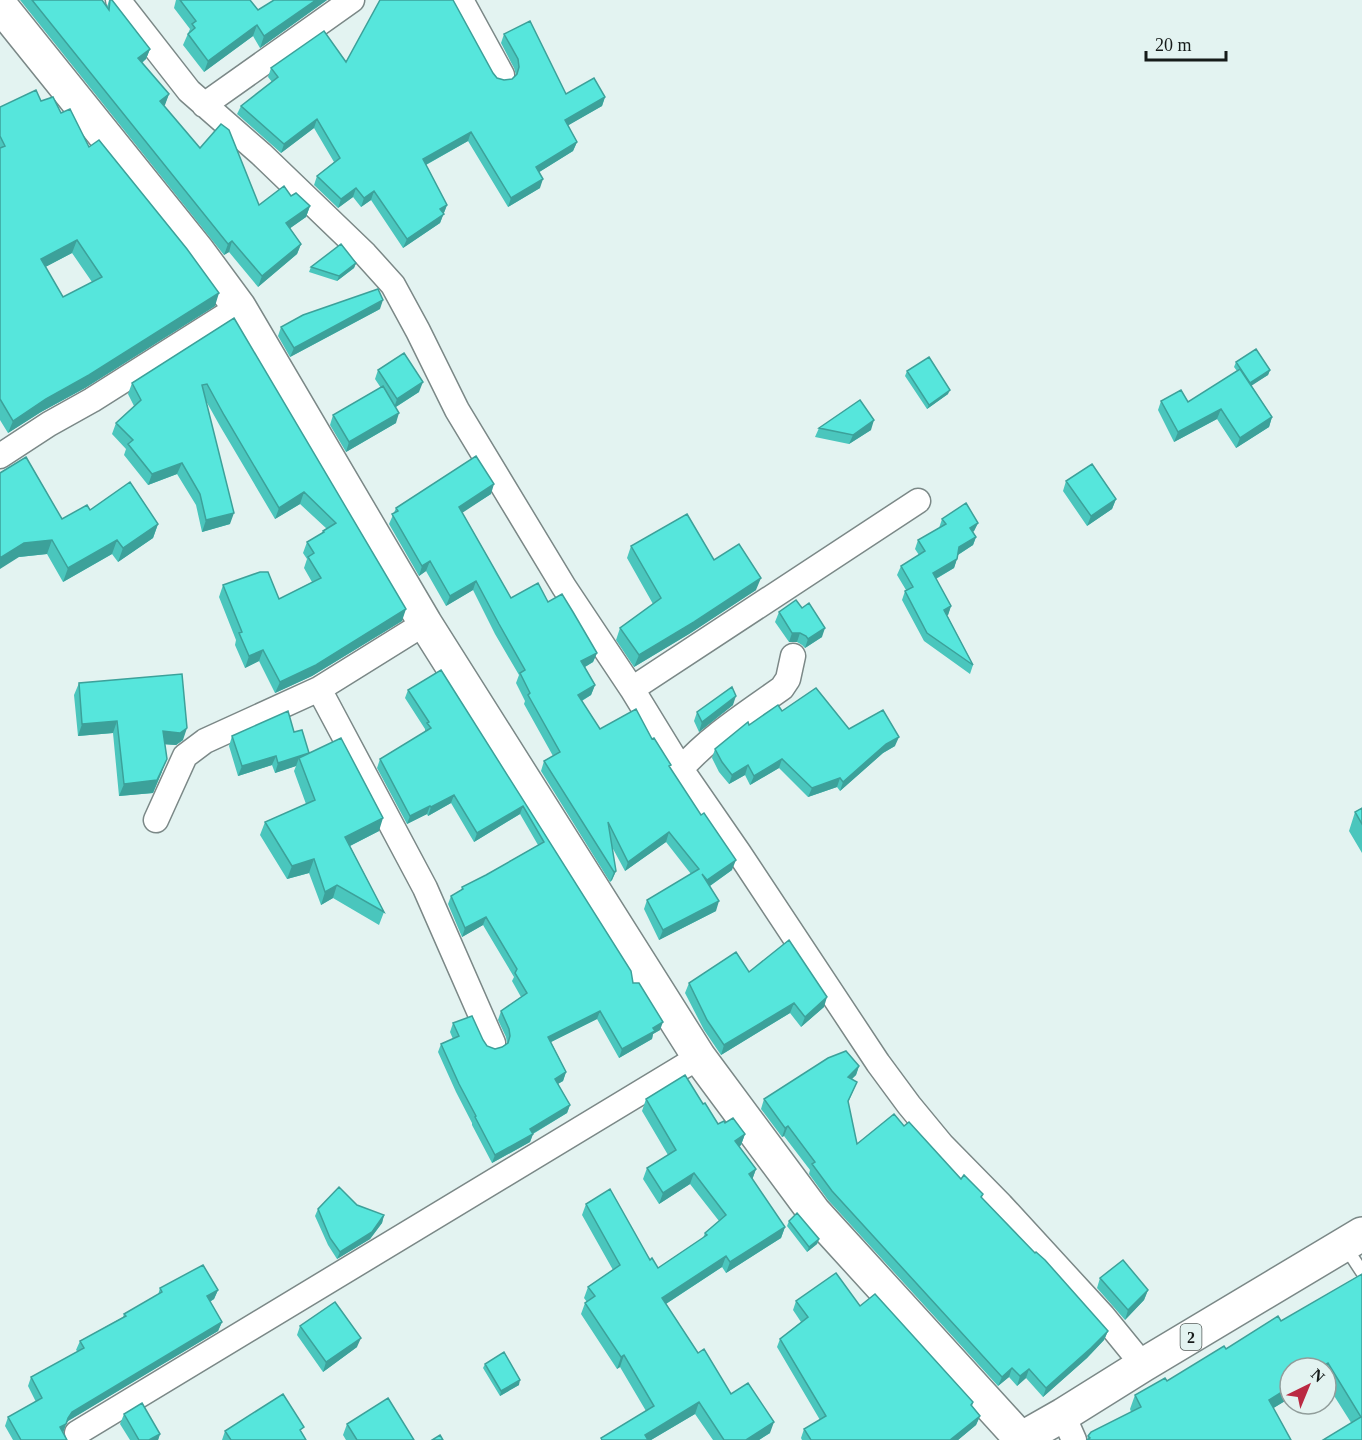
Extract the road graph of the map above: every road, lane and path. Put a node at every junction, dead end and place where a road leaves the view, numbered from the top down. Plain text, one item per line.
1 (118, 0) edge
2 (352, 0) edge
3 (461, 0) edge
4 (0, 5) edge
5 (502, 75) dead end
6 (204, 105) junction
7 (239, 307) junction
8 (0, 456) edge
9 (918, 501) dead end
10 (425, 622) junction
11 (793, 656) dead end
12 (319, 688) junction
13 (632, 689) junction
14 (681, 769) junction
15 (156, 819) dead end
16 (493, 1043) dead end
17 (699, 1057) junction
18 (1353, 1239) edge
19 (1362, 1272) edge
20 (1143, 1365) junction
21 (1069, 1427) edge
22 (77, 1432) dead end
23 (1020, 1440) edge

1 - 6 street
2 - 6 street
3 - 5 street
4 - 7 main road
6 - 13 street
7 - 8 street
7 - 10 main road
9 - 13 street
10 - 12 street
10 - 17 main road
11 - 14 street
12 - 15 street
12 - 16 street
13 - 14 street
14 - 20 street
17 - 22 street
17 - 23 main road
18 - 19 lane
18 - 20 main road, 2
20 - 21 main road, 2
21 - 23 main road, 2

